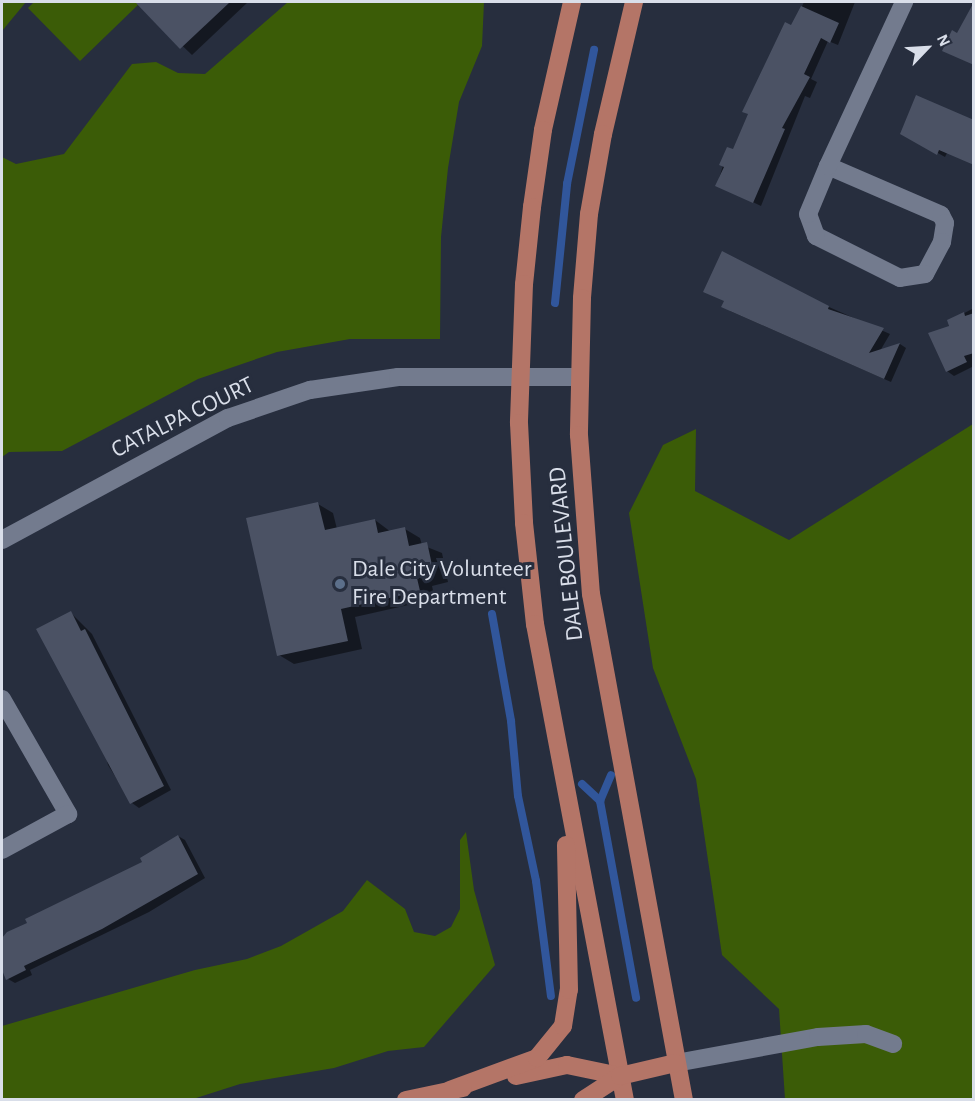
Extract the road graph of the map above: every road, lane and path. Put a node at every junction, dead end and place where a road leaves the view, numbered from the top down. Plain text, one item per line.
1 (572, 2) edge
2 (634, 2) edge
3 (904, 2) edge
4 (828, 166) junction
5 (519, 377) junction
6 (579, 377) junction
7 (2, 540) edge
8 (2, 699) edge
9 (565, 798) junction
10 (2, 849) edge
11 (893, 1044) dead end
12 (676, 1063) junction
13 (620, 1076) junction
14 (450, 1090) junction
15 (406, 1100) edge
16 (583, 1100) edge
17 (625, 1100) edge
18 (684, 1100) edge

1 - 5 main road, DALE BOULEVARD
2 - 6 main road, DALE BOULEVARD
3 - 4 street
4 - 4 street
5 - 6 street, CATALPA COURT
5 - 7 street, CATALPA COURT
5 - 9 main road, DALE BOULEVARD
6 - 12 main road, DALE BOULEVARD
8 - 10 street
9 - 13 main road, DALE BOULEVARD
9 - 14 main road
11 - 12 street
12 - 13 main road
12 - 18 main road, DALE BOULEVARD
13 - 14 main road
13 - 16 main road
13 - 17 main road, DALE BOULEVARD
14 - 15 main road

